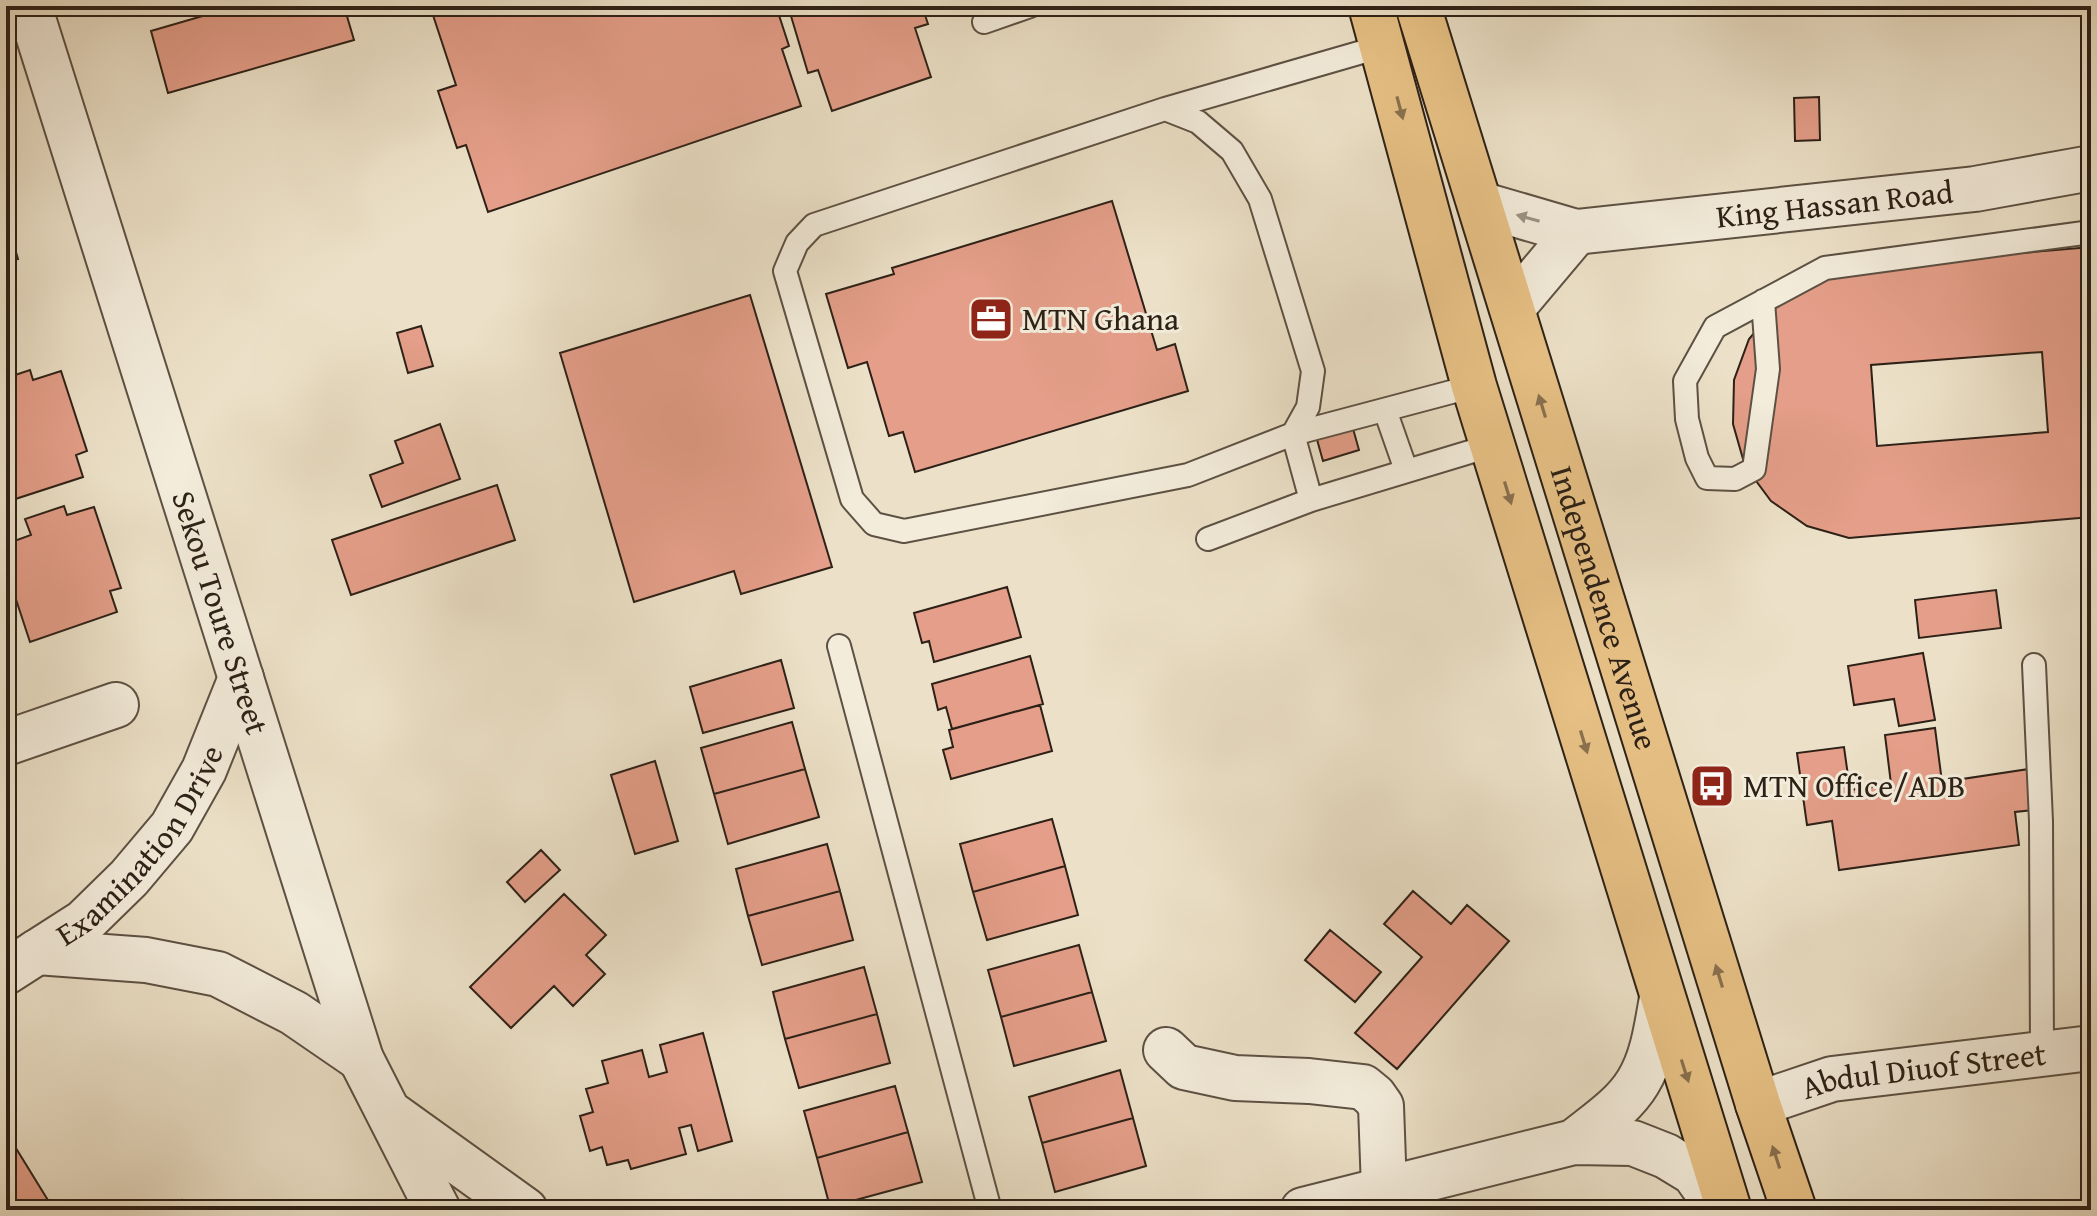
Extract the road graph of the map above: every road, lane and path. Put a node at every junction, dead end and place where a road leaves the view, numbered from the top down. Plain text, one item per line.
1 (29, 6) edge
2 (1030, 6) edge
3 (1418, 6) edge
4 (984, 22) dead end
5 (1377, 26) edge
6 (1165, 109) junction
7 (2091, 168) edge
8 (1480, 204) junction
9 (1576, 232) junction
10 (2091, 232) edge
11 (1763, 301) junction
12 (1512, 308) junction
13 (1474, 386) junction
14 (1385, 410) junction
15 (1293, 434) junction
16 (1493, 445) junction
17 (1406, 470) junction
18 (1311, 500) junction
19 (1208, 539) dead end
20 (839, 646) dead end
21 (2034, 665) dead end
22 (241, 678) junction
23 (116, 705) dead end
24 (6, 743) edge
25 (21, 962) edge
26 (1662, 998) junction
27 (2091, 1048) edge
28 (1166, 1050) dead end
29 (2042, 1052) junction
30 (361, 1059) junction
31 (1758, 1104) junction
32 (386, 1110) junction
33 (1574, 1142) junction
34 (1386, 1199) edge
35 (438, 1210) edge
36 (525, 1210) edge
37 (990, 1210) edge
38 (1303, 1210) edge
39 (1720, 1210) edge
40 (1729, 1210) edge
41 (1794, 1210) edge

1 - 22 street, Sekou Toure Street
2 - 4 lane
3 - 8 main road, Independence Avenue
5 - 6 lane
5 -> 13 main road, Independence Avenue
6 - 15 lane
6 - 15 lane
7 - 9 street, King Hassan Road
9 -> 8 street, King Hassan Road
8 - 12 main road, Independence Avenue
9 - 12 street
10 - 11 lane
11 - 11 lane
31 -> 12 main road, Independence Avenue
13 - 14 lane
13 - 16 main road, Independence Avenue
14 - 15 lane
14 - 17 lane
15 - 18 lane
16 - 17 lane
16 -> 26 main road, Independence Avenue
17 - 18 lane
18 - 19 lane
20 - 37 lane
21 - 29 lane
22 - 25 street, Examination Drive
22 - 30 street, Sekou Toure Street
23 - 24 street
25 - 30 street, Examination Drive
26 - 33 street
26 -> 40 main road, Independence Avenue
27 - 29 street, Abdul Diuof Street
28 - 34 street
29 - 31 street, Abdul Diuof Street
30 - 32 street, Sekou Toure Street
41 -> 31 main road, Independence Avenue
32 - 35 street, Sekou Toure Street
32 - 36 street
33 - 34 street
33 - 39 street
34 - 38 street

